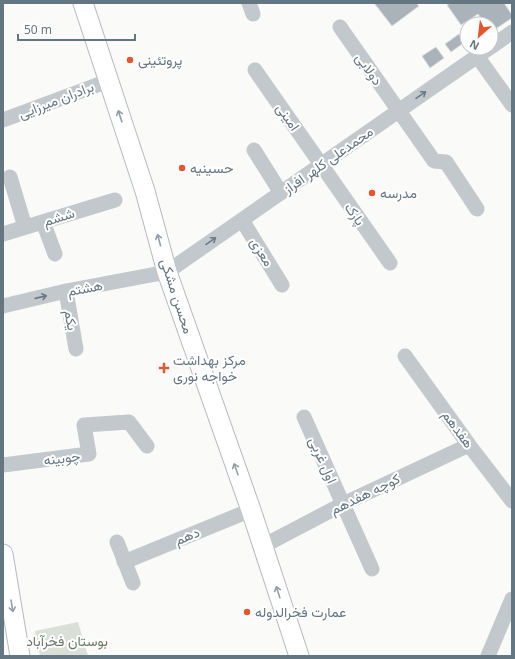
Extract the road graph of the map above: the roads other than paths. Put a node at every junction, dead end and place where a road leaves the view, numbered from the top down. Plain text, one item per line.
1 (83, 3) edge
2 (340, 27) dead end
3 (512, 32) edge
4 (499, 41) edge
5 (477, 56) edge
6 (489, 56) edge
7 (256, 70) dead end
8 (108, 81) junction
9 (512, 105) edge
10 (398, 111) junction
11 (3, 120) edge
12 (254, 150) dead end
13 (321, 165) junction
14 (10, 177) dead end
15 (281, 193) junction
16 (115, 200) dead end
17 (477, 208) dead end
18 (242, 220) junction
19 (43, 222) junction
20 (25, 227) junction
21 (3, 234) edge
22 (55, 254) dead end
23 (390, 263) dead end
24 (167, 272) junction
25 (282, 285) dead end
26 (66, 291) junction
27 (3, 306) edge
28 (76, 349) dead end
29 (405, 356) dead end
30 (304, 417) dead end
31 (469, 445) junction
32 (147, 446) dead end
33 (3, 465) edge
34 (512, 501) edge
35 (343, 504) junction
36 (250, 510) junction
37 (116, 542) dead end
38 (262, 546) junction
39 (3, 554) edge
40 (124, 562) junction
41 (372, 569) dead end
42 (133, 583) dead end
43 (512, 599) edge
44 (493, 653) edge
45 (20, 656) edge
46 (299, 656) edge

1 - 8 main road, محسن مشکی
2 - 10 street, دولابی
3 - 4 street, محمدعلی کلهر افراز
10 -> 5 street, محمدعلی کلهر افراز
6 - 9 street
7 - 13 street, امینی
8 - 11 street, برادران میرزایی
24 -> 8 main road, محسن مشکی
10 - 13 street, محمدعلی کلهر افراز
10 - 17 street, دولابی
12 - 15 street
13 - 15 street, محمدعلی کلهر افراز
13 - 23 street, پارک
14 - 20 street
15 - 18 street, محمدعلی کلهر افراز
16 - 19 street, ششم
24 -> 18 street, محمدعلی کلهر افراز
18 - 25 street, معزی
19 - 20 street, ششم
19 - 22 street
20 - 21 street, ششم
24 - 26 street, هشتم
36 -> 24 main road, محسن مشکی
27 -> 26 street, هشتم
26 - 28 street, یکم
29 - 31 street, هفدهم
30 - 35 street, اول غربی
31 - 34 street, هفدهم
31 - 35 street, کوچه هفدهم
32 - 33 street, چوبینه
35 - 38 street, کوچه هفدهم
35 - 41 street, اول غربی
36 - 38 main road, محسن مشکی
36 - 40 street, دهم
37 - 40 street
46 -> 38 main road, محسن مشکی
39 -> 45 main road
40 - 42 street
43 - 44 street

